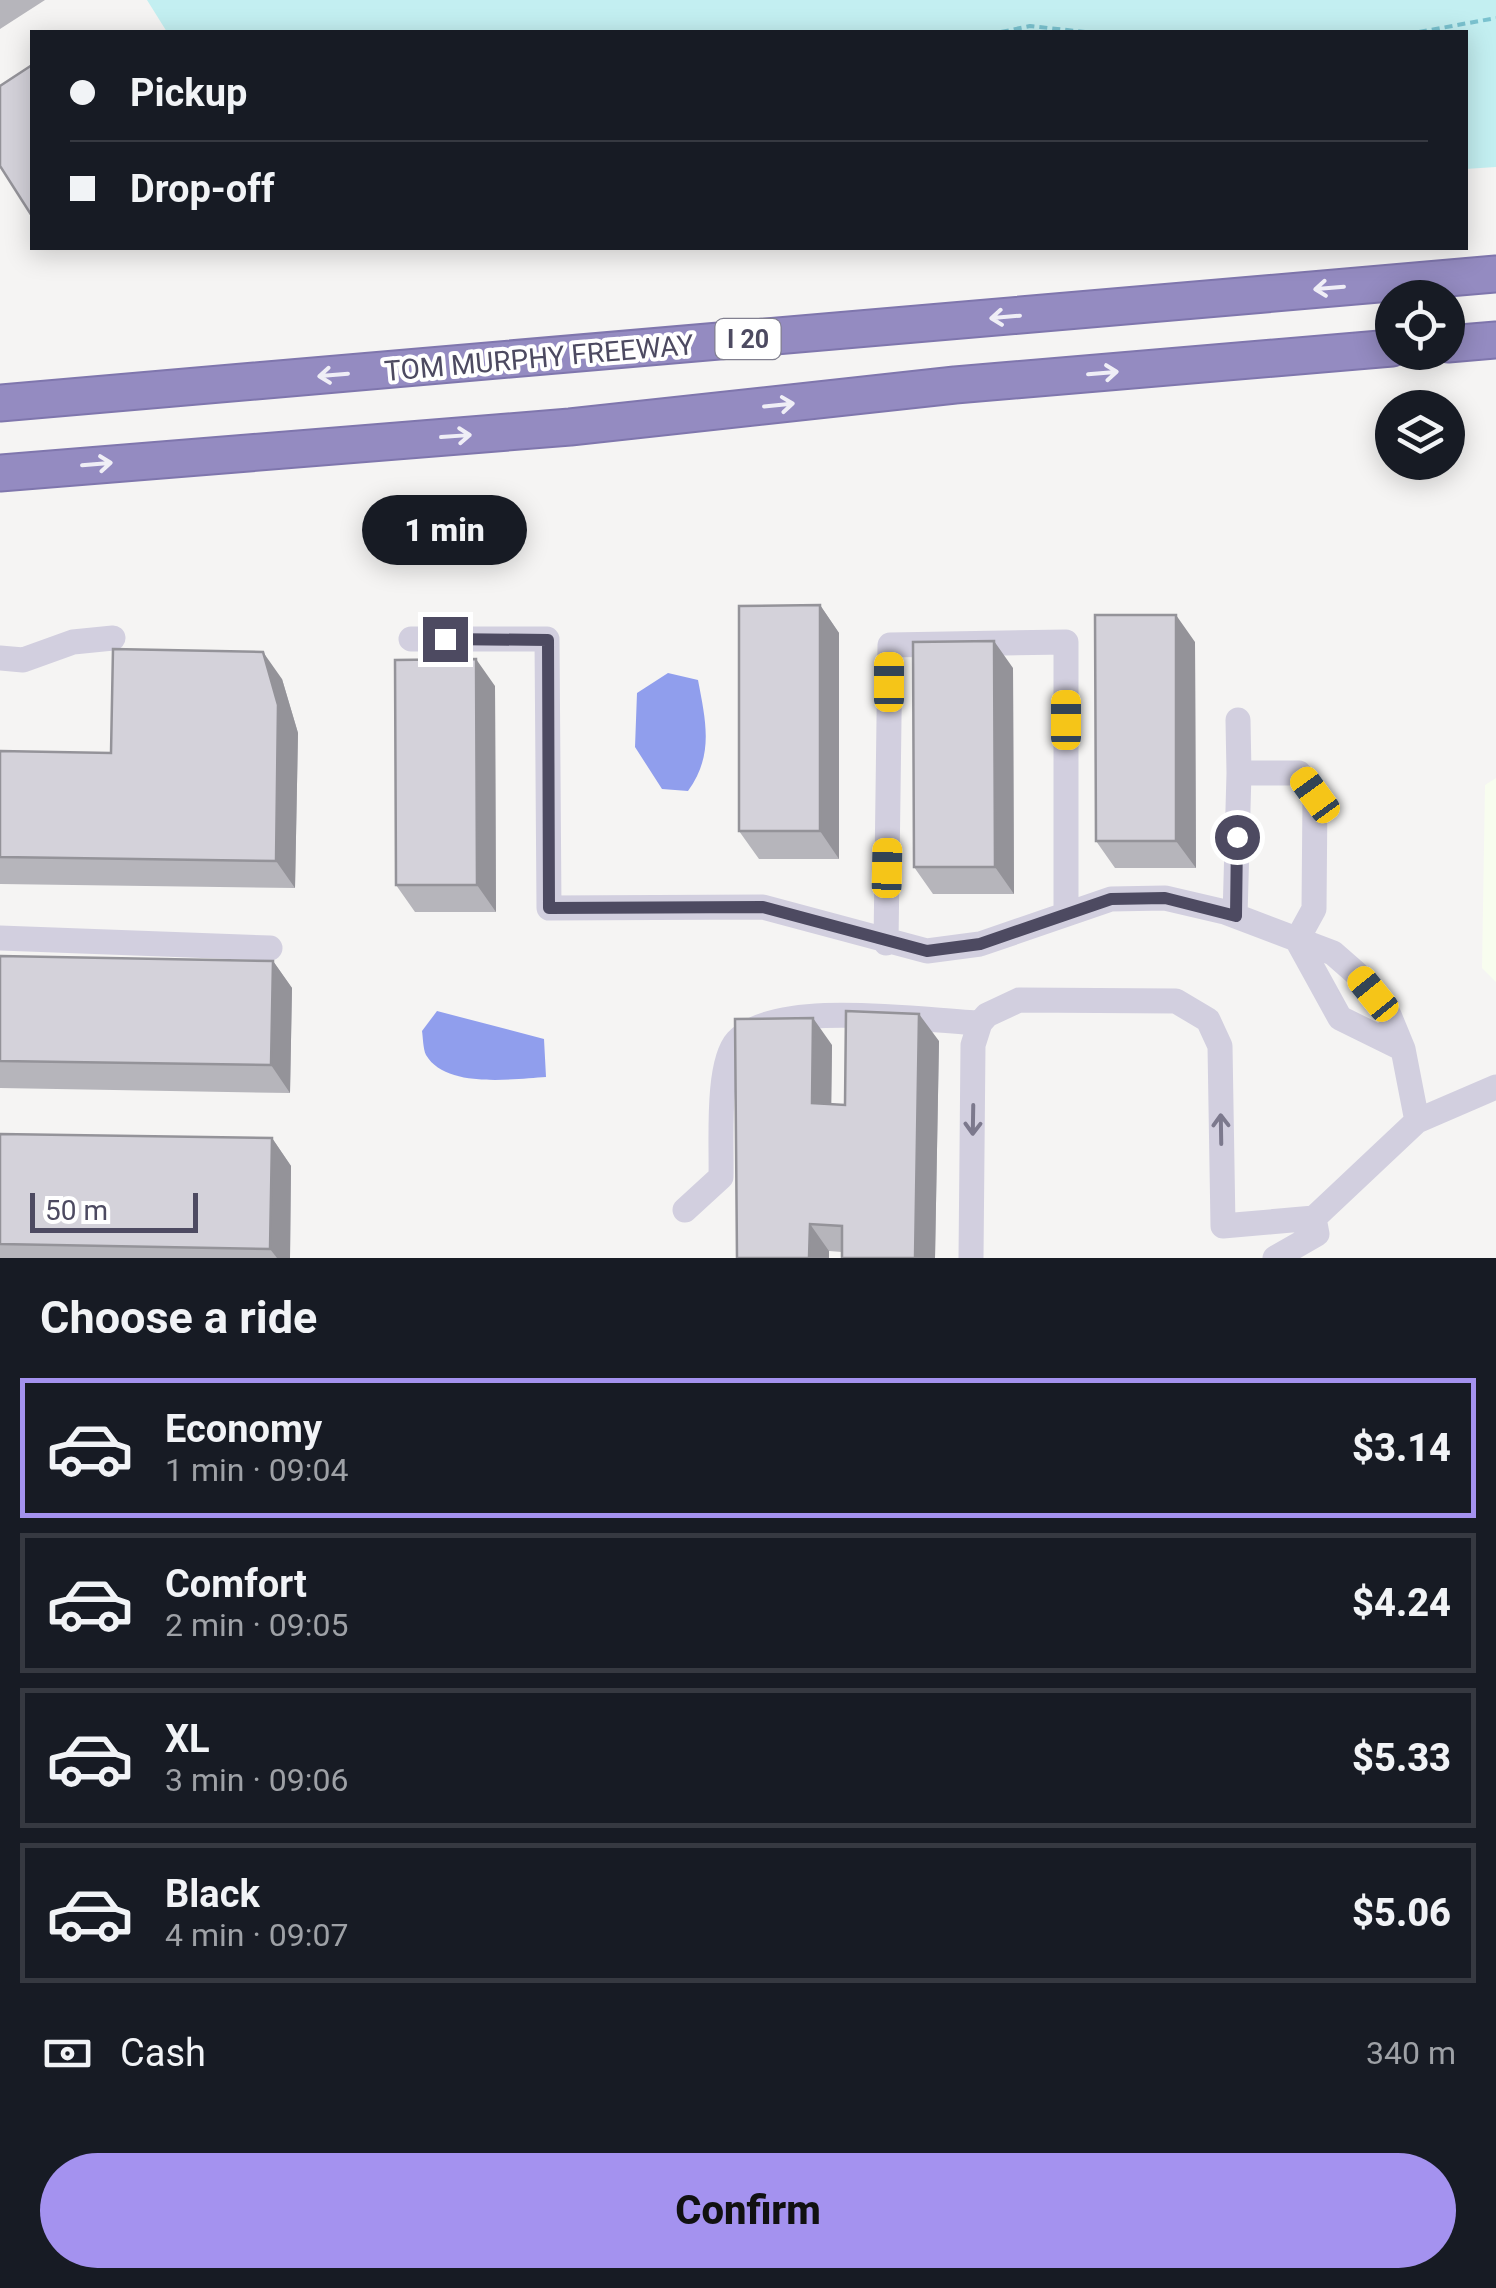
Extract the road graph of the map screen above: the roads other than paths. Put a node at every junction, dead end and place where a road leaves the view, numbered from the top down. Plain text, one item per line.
1 (1496, 274) edge
2 (1496, 340) edge
3 (1465, 343) edge
4 (1375, 349) edge
5 (0, 403) edge
6 (0, 473) edge
7 (113, 638) dead end
8 (410, 639) dead end
9 (12, 659) edge
10 (1238, 720) dead end
11 (1238, 773) junction
12 (1066, 914) junction
13 (1236, 916) junction
14 (0, 938) edge
15 (1297, 940) junction
16 (886, 942) junction
17 (270, 948) dead end
18 (1357, 974) junction
19 (1322, 991) junction
20 (980, 1023) junction
21 (1403, 1049) junction
22 (1496, 1087) edge
23 (1417, 1122) junction
24 (685, 1210) dead end
25 (1314, 1218) junction
26 (971, 1258) edge
27 (1275, 1258) edge

1 -> 5 highway, TOM MURPHY FREEWAY / I 20
2 - 3 highway
6 -> 4 highway
7 - 9 street
8 - 16 street
10 - 11 street
11 - 13 street
11 - 15 street
12 - 13 street
12 - 16 street
12 - 16 street
13 - 15 street
14 - 17 street
15 - 18 street
15 - 19 street
18 - 19 street
18 - 21 street
19 - 21 street
20 - 24 street
25 -> 20 street
20 -> 26 street
21 - 23 street
22 - 23 street
23 - 25 street
25 - 27 street

